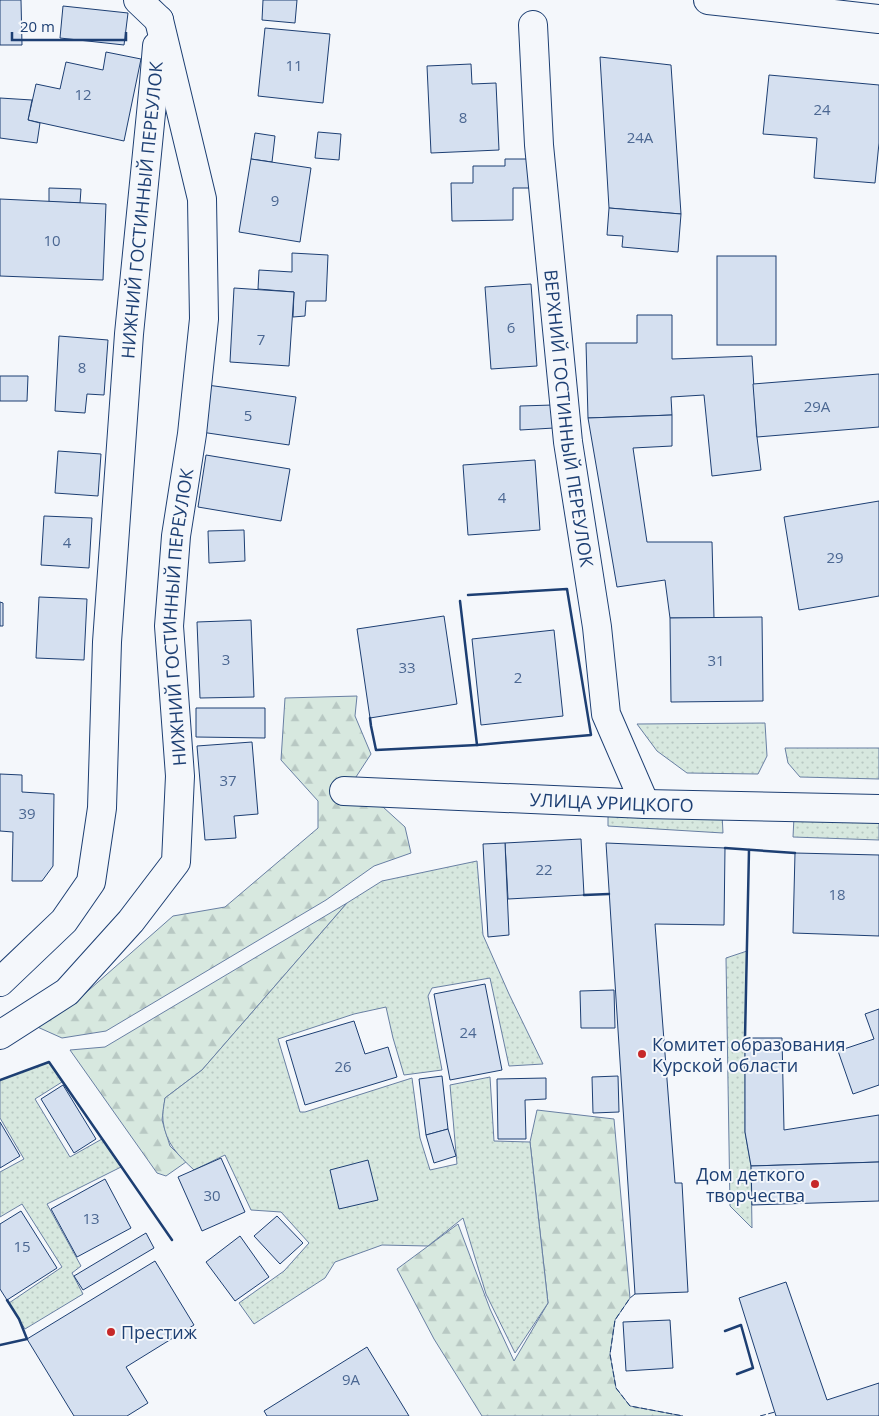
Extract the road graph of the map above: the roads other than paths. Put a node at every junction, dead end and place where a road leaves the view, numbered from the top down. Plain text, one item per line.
1 (138, 0) edge
2 (711, 0) edge
3 (879, 19) edge
4 (159, 20) junction
5 (533, 25) dead end
6 (344, 791) dead end
7 (645, 804) junction
8 (879, 809) edge
9 (0, 982) edge
10 (0, 1035) edge

1 - 4 street
2 - 3 street
4 - 9 street, НИЖНИЙ ГОСТИННЫЙ ПЕРЕУЛОК
4 - 10 street, НИЖНИЙ ГОСТИННЫЙ ПЕРЕУЛОК
5 - 7 street, ВЕРХНИЙ ГОСТИННЫЙ ПЕРЕУЛОК
6 - 7 street, УЛИЦА УРИЦКОГО
7 - 8 street, УЛИЦА УРИЦКОГО

